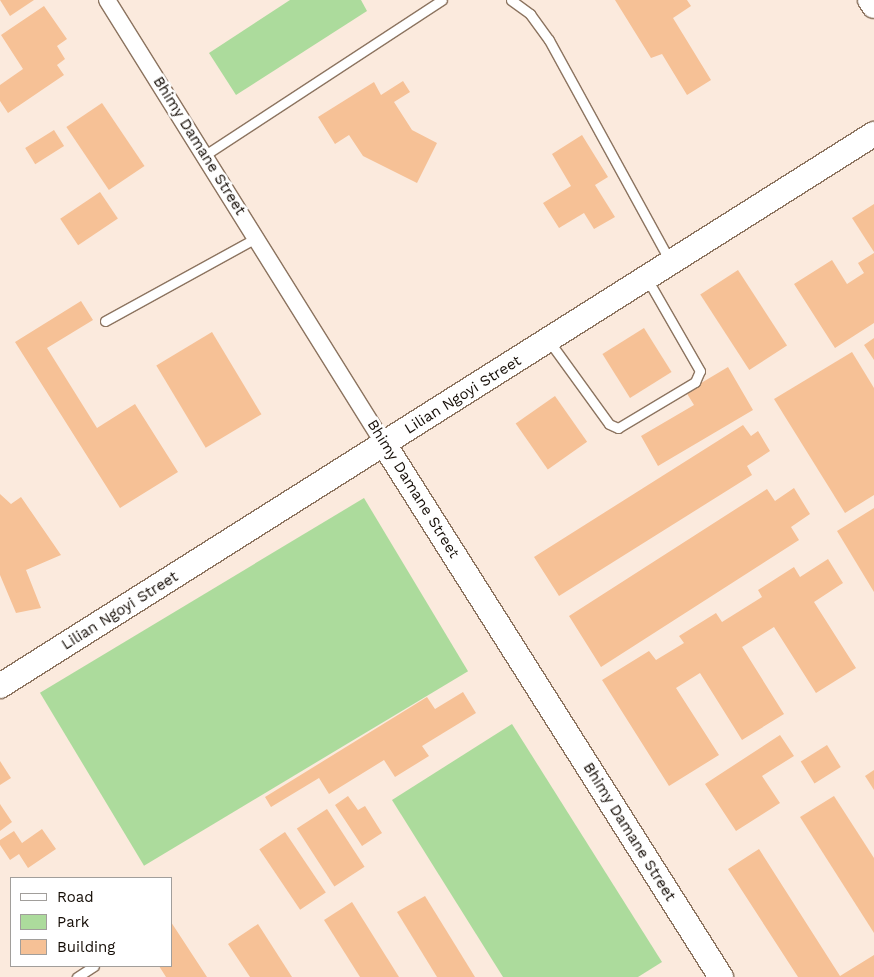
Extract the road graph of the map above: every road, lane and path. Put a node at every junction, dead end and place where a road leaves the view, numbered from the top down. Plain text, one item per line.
1 (107, 0) edge
2 (442, 0) edge
3 (511, 0) edge
4 (870, 0) edge
5 (874, 6) edge
6 (874, 134) edge
7 (205, 155) junction
8 (256, 238) junction
9 (671, 263) junction
10 (646, 278) junction
11 (105, 321) dead end
12 (549, 340) junction
13 (384, 444) junction
14 (0, 686) edge
15 (92, 967) edge
16 (76, 977) edge
17 (721, 977) edge

1 - 7 street, Bhimy Damane Street
2 - 7 lane
3 - 9 lane
4 - 5 main road
6 - 9 main road, Lilian Ngoyi Street
7 - 8 street, Bhimy Damane Street
8 - 11 lane
8 - 13 street, Bhimy Damane Street
9 - 10 main road, Lilian Ngoyi Street
10 - 12 main road, Lilian Ngoyi Street
10 - 12 lane
12 - 13 main road, Lilian Ngoyi Street
13 - 14 main road, Lilian Ngoyi Street
13 - 17 main road, Bhimy Damane Street
15 - 16 lane

